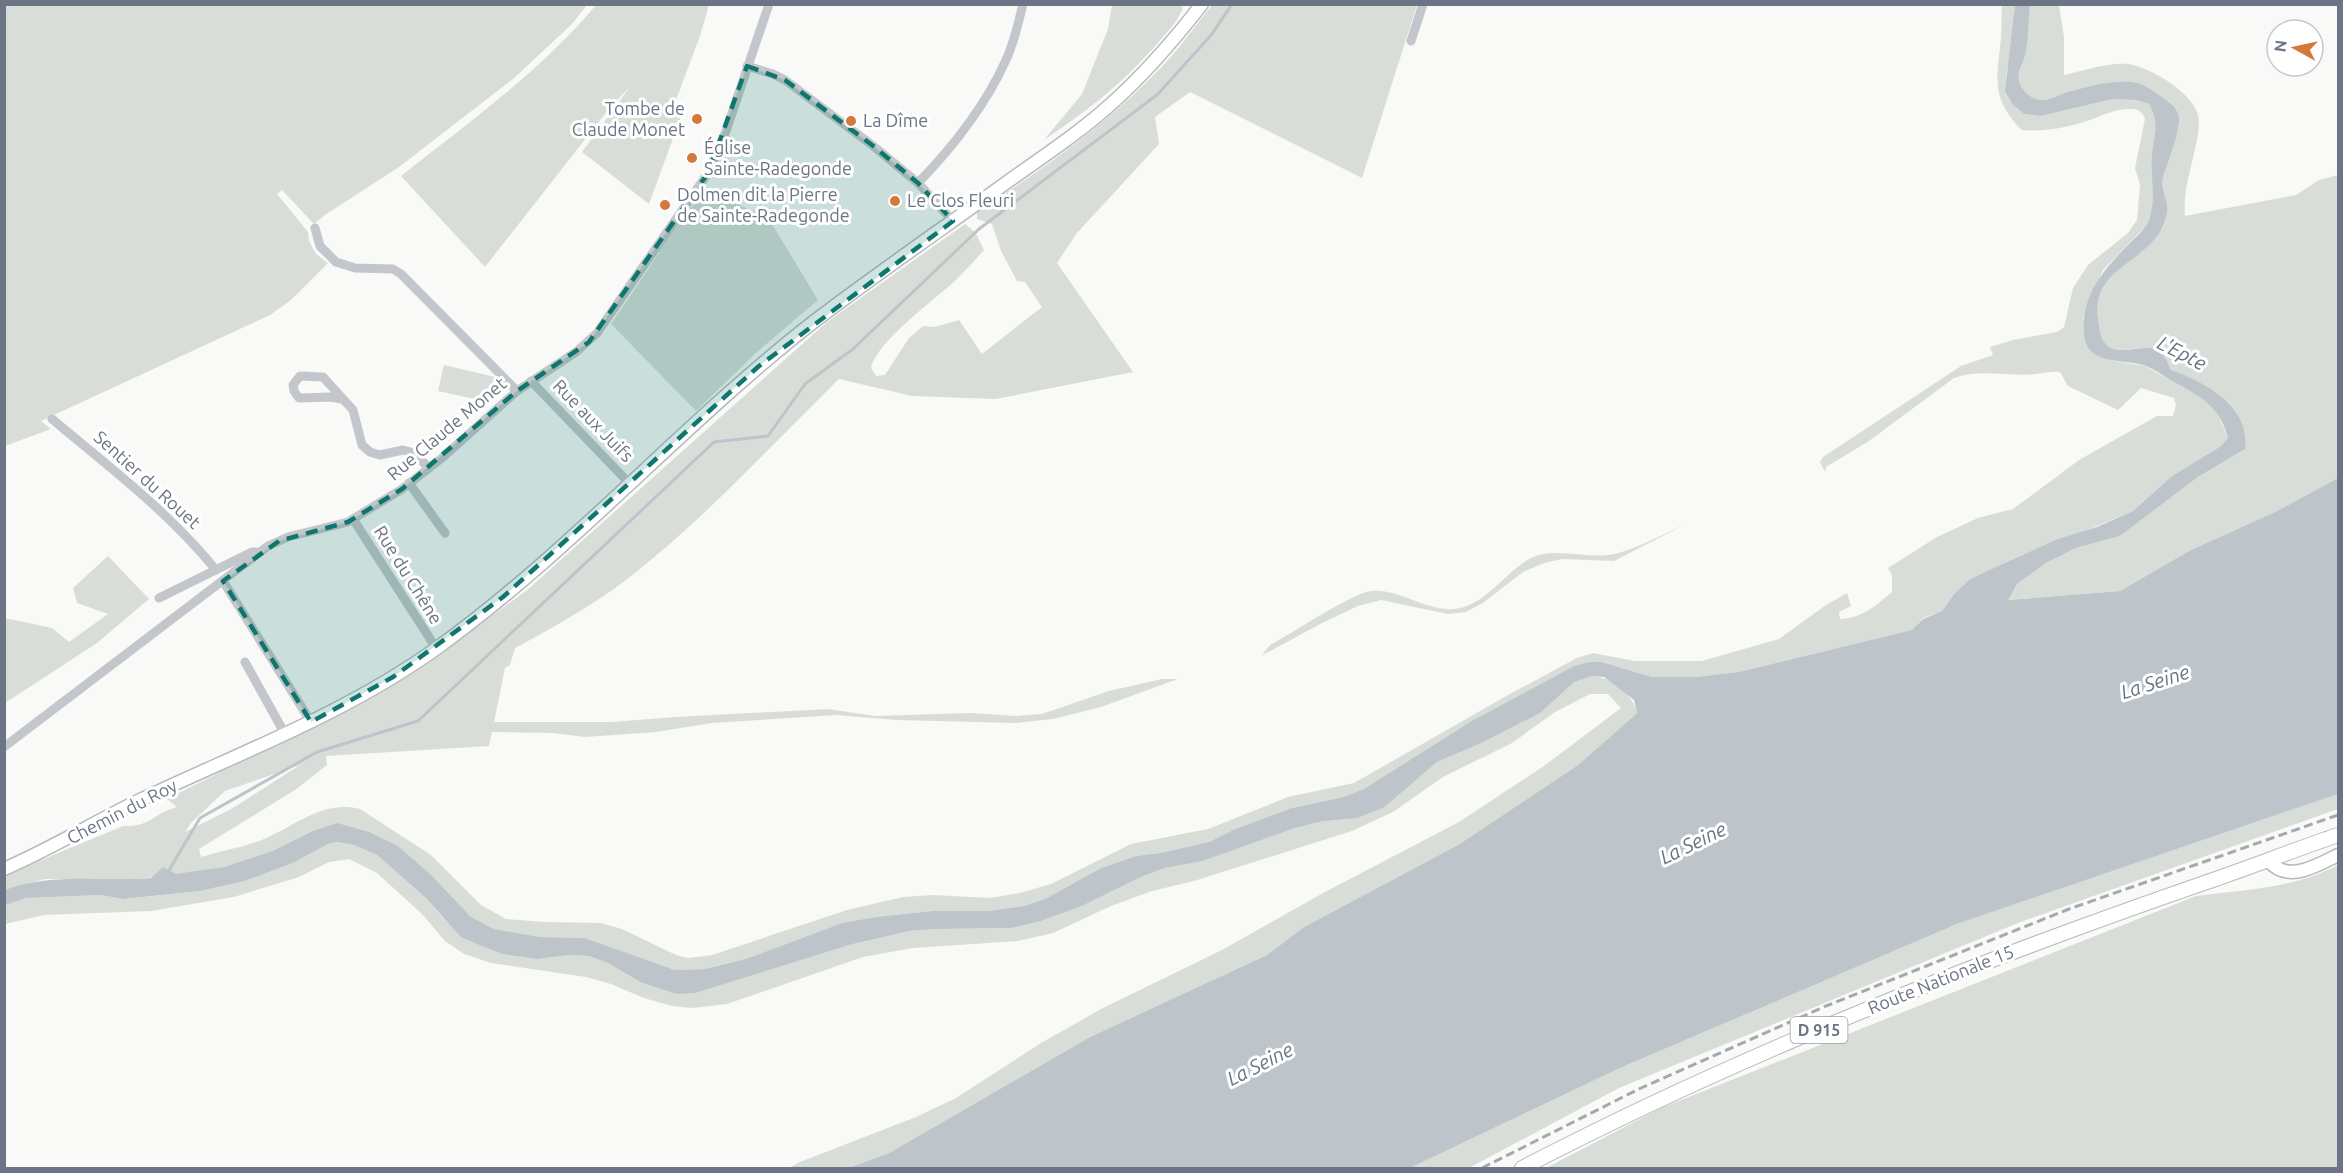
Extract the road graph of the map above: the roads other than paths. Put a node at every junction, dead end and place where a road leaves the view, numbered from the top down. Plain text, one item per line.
1 (769, 4) edge
2 (1023, 4) edge
3 (1423, 4) edge
4 (1200, 5) edge
5 (1411, 41) dead end
6 (747, 66) junction
7 (918, 183) junction
8 (953, 221) junction
9 (315, 228) dead end
10 (531, 381) junction
11 (517, 391) junction
12 (342, 399) junction
13 (52, 419) dead end
14 (429, 468) junction
15 (410, 483) junction
16 (630, 484) junction
17 (353, 519) junction
18 (445, 533) dead end
19 (258, 553) junction
20 (216, 570) junction
21 (223, 581) junction
22 (159, 598) dead end
23 (436, 648) junction
24 (246, 662) dead end
25 (311, 723) junction
26 (285, 734) junction
27 (4, 747) edge
28 (2338, 835) edge
29 (2338, 855) edge
30 (2268, 860) junction
31 (4, 868) edge
32 (1522, 1168) edge

1 - 6 street, Rue Claude Monet
2 - 7 street
3 - 5 street
4 - 8 main road, Chemin du Roy
6 - 7 street
6 - 10 street, Rue Claude Monet
7 - 8 street
8 - 16 main road, Chemin du Roy
9 - 11 street
10 - 11 street, Rue Claude Monet
10 - 16 street, Rue aux Juifs
11 - 14 street, Rue Claude Monet
12 - 12 street
12 - 14 street
13 - 20 street, Sentier du Rouet
14 - 15 street, Rue Claude Monet
15 - 17 street, Rue Claude Monet
15 - 18 street
16 - 23 main road, Chemin du Roy
17 - 19 street, Rue Claude Monet
17 - 23 street, Rue du Chêne
19 - 20 street
19 - 21 street, Rue Claude Monet
20 - 22 street
21 - 25 street
21 - 27 street, Rue Claude Monet
23 - 25 main road, Chemin du Roy
24 - 26 street
25 - 26 main road, Chemin du Roy
26 - 31 main road, Chemin du Roy
28 - 30 main road, Route Nationale 15 / D 915
29 - 30 main road
30 - 32 main road, Route Nationale 15 / D 915

